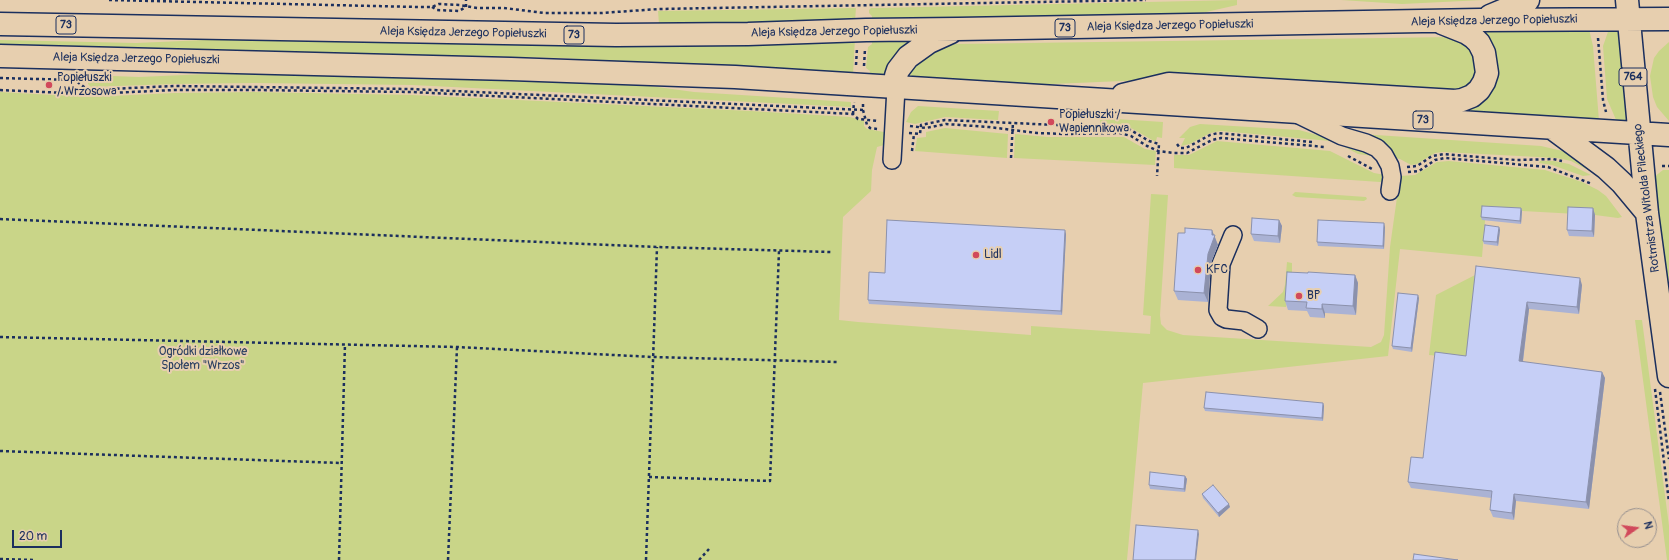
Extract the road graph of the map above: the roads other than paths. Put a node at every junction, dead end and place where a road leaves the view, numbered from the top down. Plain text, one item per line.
1 (1528, 0) edge
2 (1628, 10) edge
3 (1669, 19) edge
4 (1480, 20) junction
5 (1435, 21) junction
6 (0, 24) edge
7 (958, 29) junction
8 (0, 56) edge
9 (896, 88) junction
10 (1100, 100) junction
11 (1293, 112) junction
12 (1552, 128) junction
13 (1639, 134) junction
14 (1669, 135) edge
15 (892, 160) dead end
16 (1390, 191) dead end
17 (1647, 213) junction
18 (1233, 235) dead end
19 (1258, 329) dead end
20 (1669, 376) edge

1 - 4 main road
2 - 3 main road, Aleja Księdza Jerzego Popiełuszki / 73
2 - 4 main road, Aleja Księdza Jerzego Popiełuszki / 73
2 - 13 main road, Rotmistrza Witolda Pileckiego / 764
4 - 5 main road, Aleja Księdza Jerzego Popiełuszki / 73
5 - 7 main road, Aleja Księdza Jerzego Popiełuszki / 73
5 - 10 main road
6 - 7 main road, Aleja Księdza Jerzego Popiełuszki / 73
7 - 9 main road
8 - 9 main road, Aleja Księdza Jerzego Popiełuszki / 73
9 - 10 main road, Aleja Księdza Jerzego Popiełuszki / 73
9 - 15 lane
10 - 11 main road, Aleja Księdza Jerzego Popiełuszki / 73
11 - 12 main road, Aleja Księdza Jerzego Popiełuszki / 73
11 - 16 lane
12 - 13 main road, Aleja Księdza Jerzego Popiełuszki / 73
12 - 17 main road
13 - 14 main road, 73
13 - 17 main road, Rotmistrza Witolda Pileckiego / 764
17 - 20 main road, Rotmistrza Witolda Pileckiego / 764
18 - 19 lane

